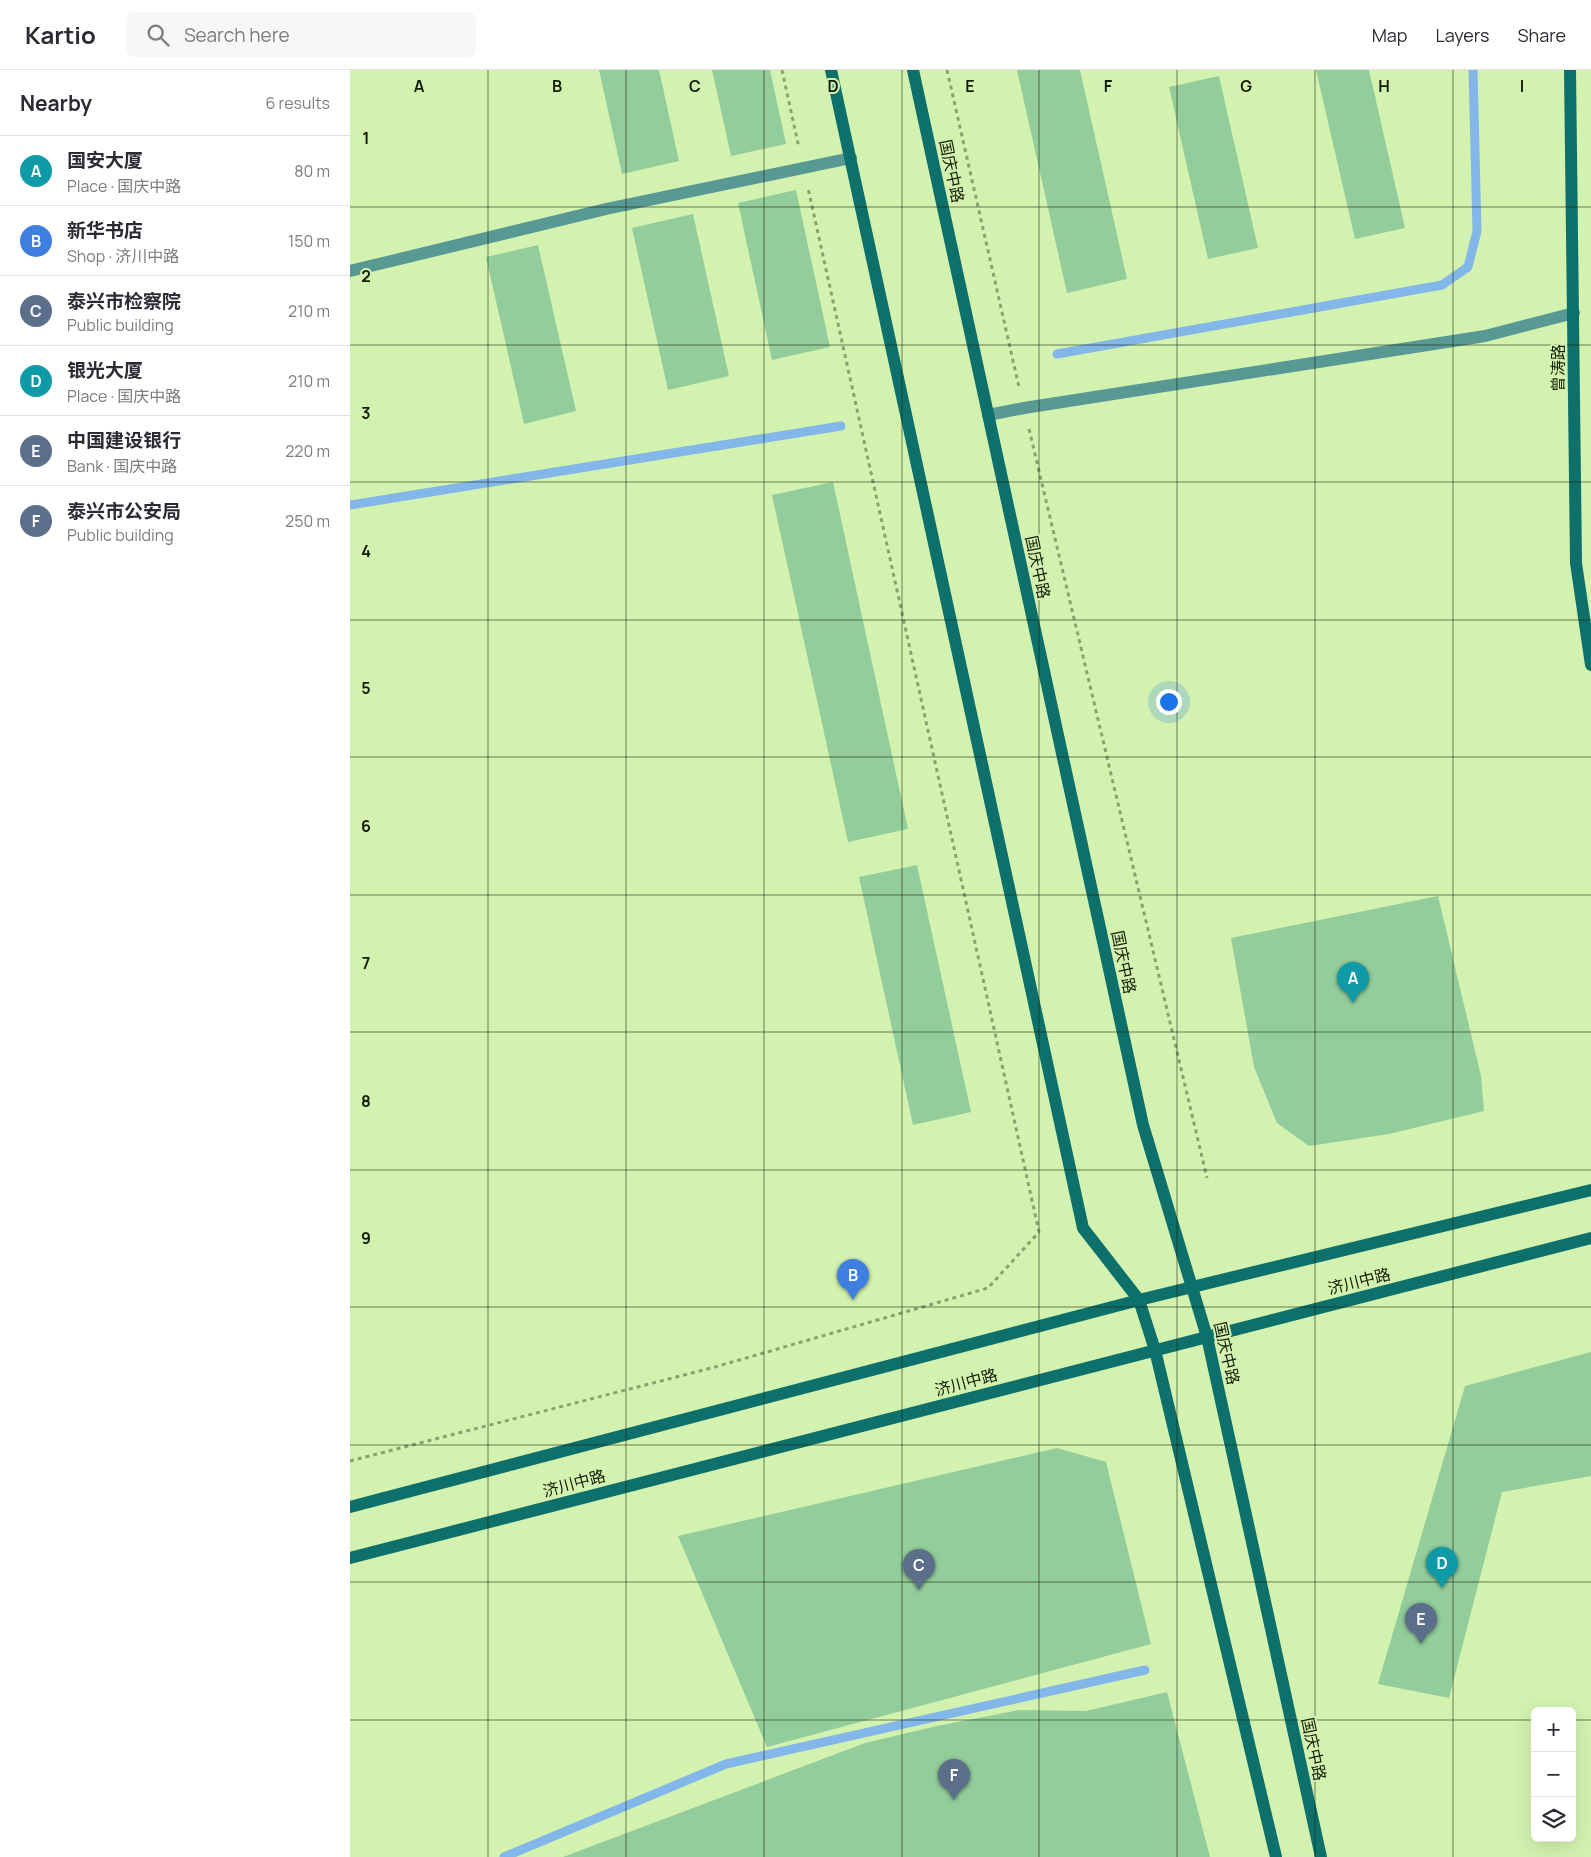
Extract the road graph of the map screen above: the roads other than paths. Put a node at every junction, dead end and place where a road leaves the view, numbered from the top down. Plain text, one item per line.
1 (831, 70) edge
2 (913, 70) edge
3 (1570, 70) edge
4 (851, 158) junction
5 (350, 271) edge
6 (1574, 314) junction
7 (988, 415) junction
8 (1591, 665) edge
9 (1591, 1190) edge
10 (1591, 1238) edge
11 (1192, 1288) junction
12 (1139, 1300) junction
13 (1207, 1336) junction
14 (1155, 1350) junction
15 (350, 1507) edge
16 (350, 1558) edge
17 (1276, 1857) edge
18 (1322, 1857) edge

1 - 4 main road
2 - 7 main road, 国庆中路
3 - 6 main road, 曾涛路
4 - 5 street
4 - 12 main road
6 - 7 street
6 - 8 main road, 曾涛路
7 - 11 main road, 国庆中路
9 - 11 main road, 济川中路
10 - 13 main road, 济川中路
11 - 12 main road, 济川中路
11 - 13 main road, 国庆中路
12 - 14 main road
12 - 15 main road, 济川中路
13 - 14 main road, 济川中路
13 - 18 main road, 国庆中路
14 - 16 main road, 济川中路
14 - 17 main road

